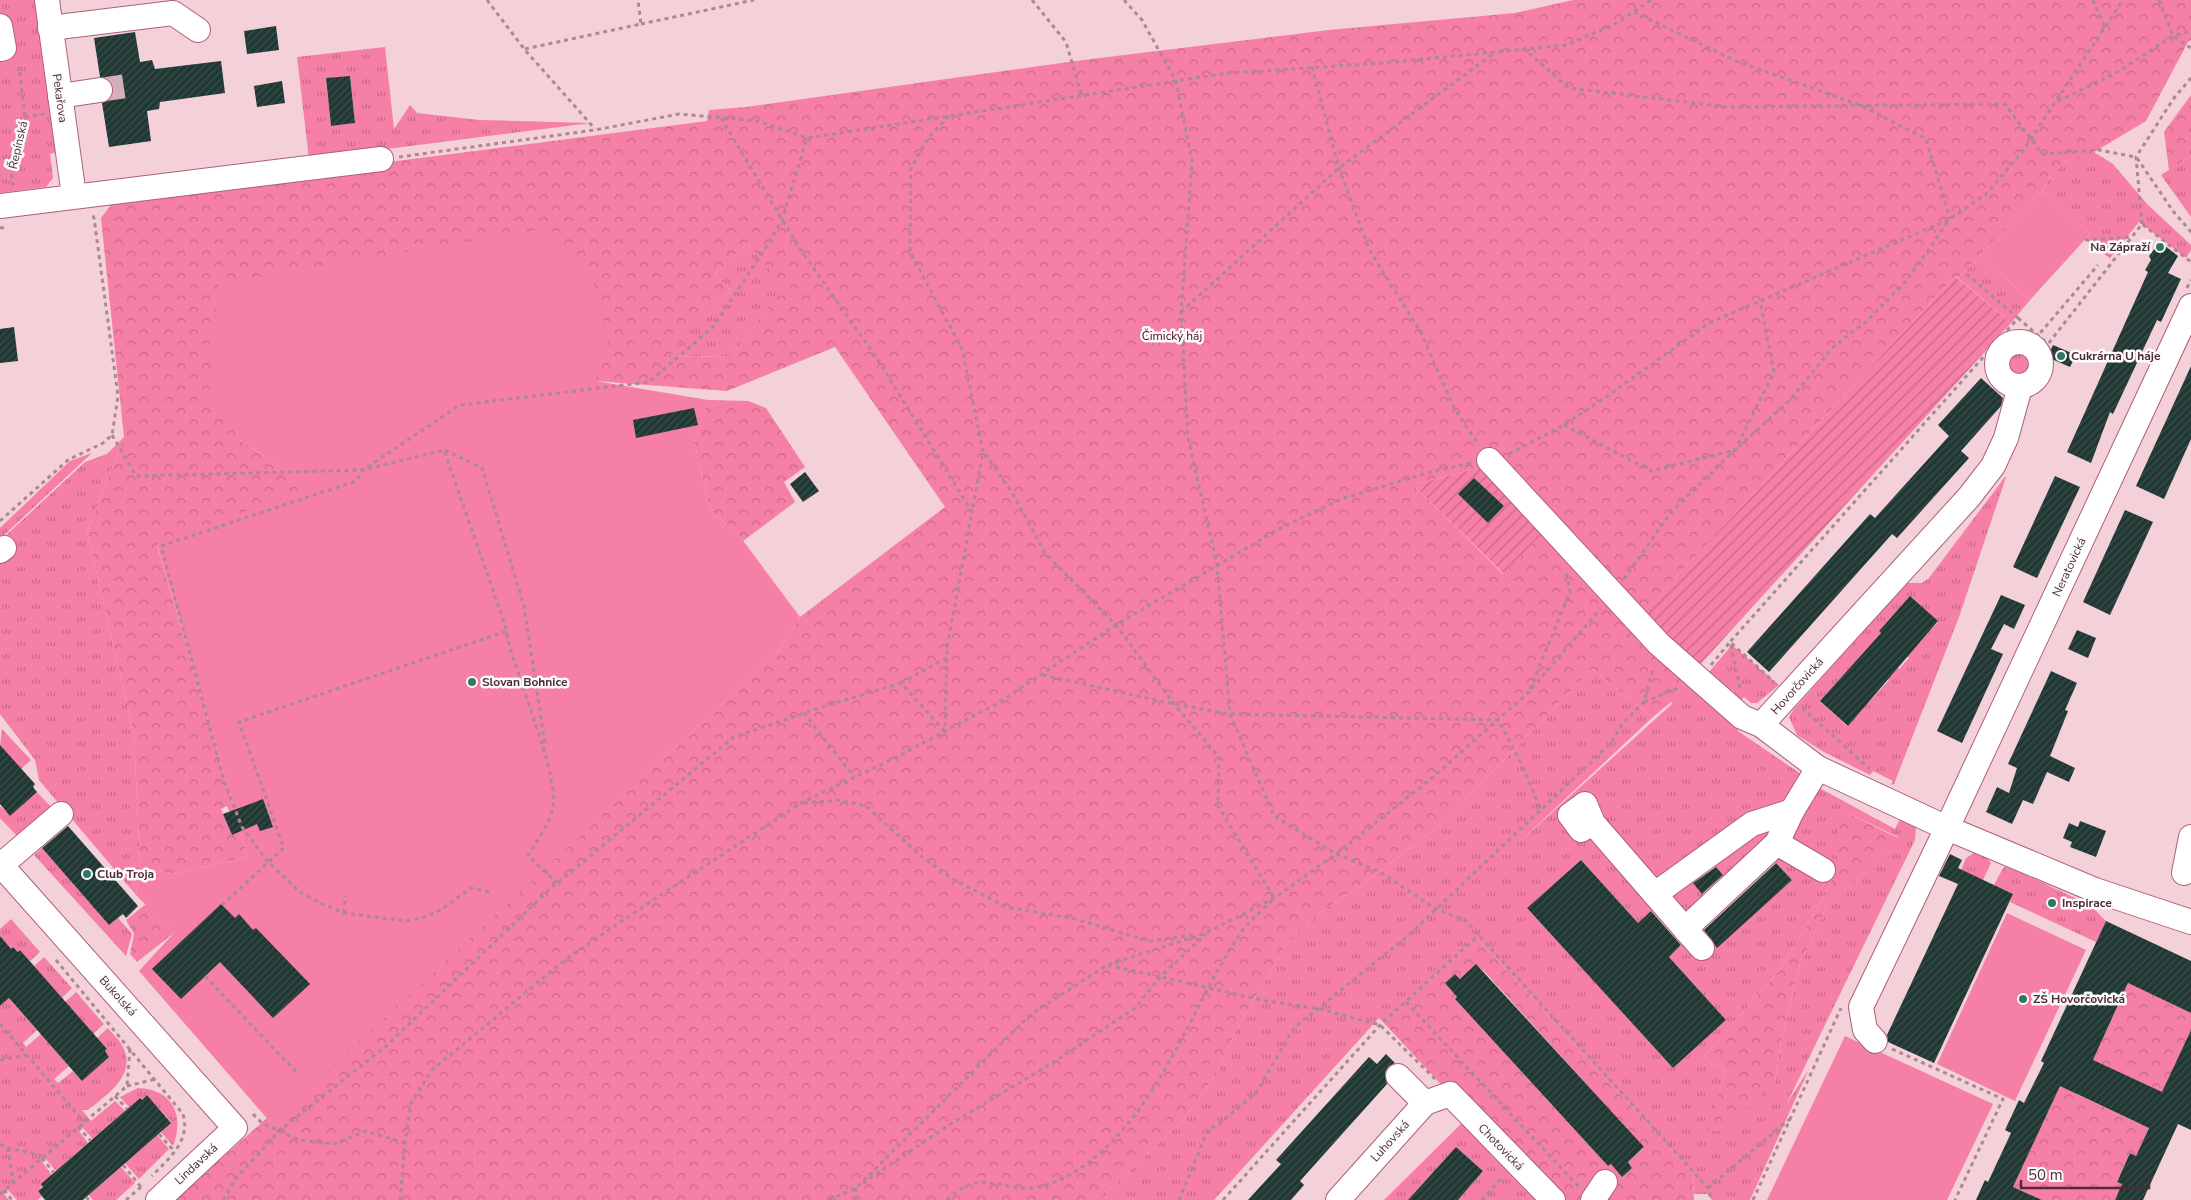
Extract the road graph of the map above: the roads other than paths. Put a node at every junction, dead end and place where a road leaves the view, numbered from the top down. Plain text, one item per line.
1 (47, 0) edge
2 (0, 26) edge
3 (50, 28) junction
4 (198, 30) dead end
5 (0, 50) edge
6 (100, 90) tunnel mouth
7 (56, 105) junction
8 (381, 159) road end
9 (74, 196) junction
10 (7, 200) edge
11 (2191, 306) edge
12 (2020, 386) junction
13 (1489, 460) road end
14 (1761, 726) junction
15 (1818, 768) junction
16 (1792, 811) junction
17 (61, 814) dead end
18 (1593, 823) dead end
19 (1947, 828) junction
20 (2191, 837) edge
21 (1777, 844) junction
22 (0, 864) edge
23 (1823, 870) dead end
24 (2184, 874) dead end
25 (1655, 894) junction
26 (2191, 922) edge
27 (1685, 929) junction
28 (1702, 948) dead end
29 (1875, 1041) road end
30 (1398, 1076) dead end
31 (1450, 1094) joint
32 (1425, 1103) junction
33 (244, 1121) joint
34 (149, 1193) edge
35 (1338, 1200) edge
36 (1552, 1200) edge

1 - 3 street, Pekařova
2 - 5 street
3 - 4 street
3 - 7 street, Pekařova
6 - 7 street
7 - 9 street, Pekařova
8 - 9 street
9 - 10 street
11 - 19 street, Neratovická
12 - 12 street
12 - 14 street, Hovorčovická
13 - 14 street
14 - 15 street, Hovorčovická
15 - 16 street
15 - 19 street, Hovorčovická
16 - 21 street
16 - 25 street
17 - 22 street
18 - 25 street
19 - 26 street, Hovorčovická
19 - 29 street, Neratovická
20 - 24 street
21 - 23 street
21 - 27 street
22 - 33 street, Bukolská
25 - 27 street
27 - 28 street
30 - 32 street
31 - 32 street, Luhovská
31 - 36 street, Chotovická
32 - 35 street, Luhovská
33 - 34 street, Lindavská

